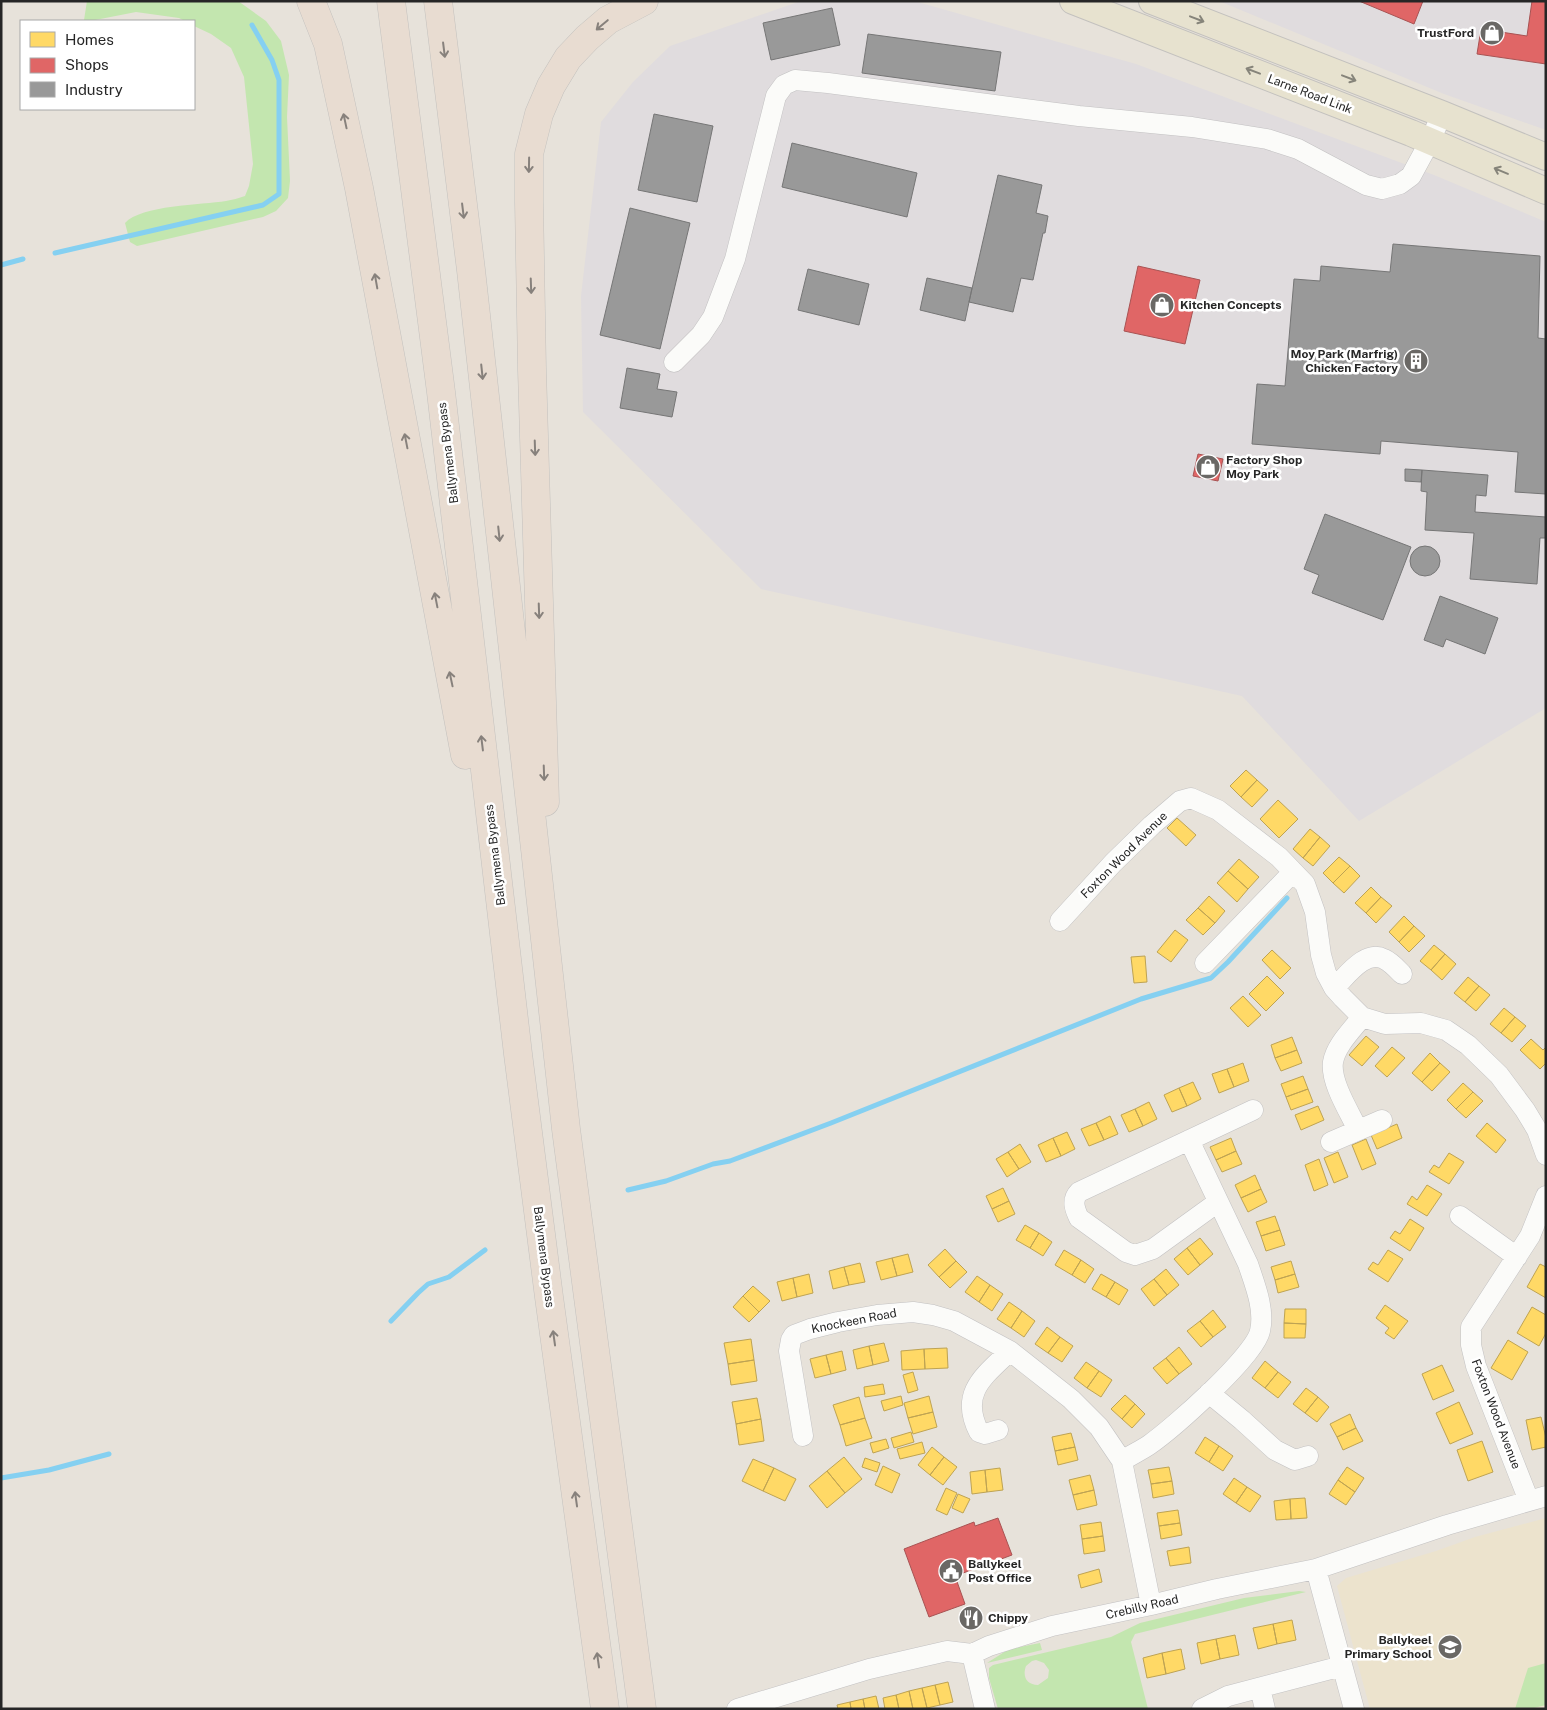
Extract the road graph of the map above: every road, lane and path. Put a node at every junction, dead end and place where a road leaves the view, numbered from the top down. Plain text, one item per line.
1 (311, 1) edge
2 (391, 1) edge
3 (438, 1) edge
4 (644, 1) edge
5 (1073, 1) edge
6 (1152, 1) edge
7 (1442, 114) junction
8 (1430, 142) junction
9 (1540, 153) edge
10 (1546, 191) edge
11 (674, 362) dead end
12 (1293, 872) junction
13 (1060, 921) dead end
14 (1205, 963) dead end
15 (1402, 974) dead end
16 (1334, 988) junction
17 (1362, 1017) junction
18 (1253, 1110) dead end
19 (1382, 1120) dead end
20 (566, 1129) junction
21 (1358, 1130) junction
22 (1188, 1140) junction
23 (1331, 1142) dead end
24 (1546, 1155) edge
25 (1546, 1196) edge
26 (1218, 1202) junction
27 (1460, 1216) dead end
28 (1517, 1257) junction
29 (549, 1298) junction
30 (1010, 1351) junction
31 (1209, 1393) junction
32 (998, 1430) dead end
33 (803, 1436) dead end
34 (1308, 1456) dead end
35 (1122, 1461) junction
36 (1538, 1498) edge
37 (1316, 1569) junction
38 (1151, 1605) junction
39 (972, 1654) junction
40 (1342, 1666) junction
41 (1260, 1688) junction
42 (742, 1708) edge
43 (605, 1709) edge
44 (642, 1709) edge
45 (985, 1709) edge
46 (1202, 1709) edge
47 (1265, 1709) edge
48 (1354, 1709) edge

29 -> 1 highway
29 -> 2 highway, Ballymena Bypass
3 -> 20 highway
4 -> 20 highway
8 -> 5 main road, Larne Road Link
6 -> 7 main road
7 - 8 street
7 - 9 main road
10 -> 8 main road, Larne Road Link
8 - 11 street
12 - 13 street, Foxton Wood Avenue
12 - 14 street
12 - 16 street, Foxton Wood Avenue
15 - 16 street
16 - 17 street, Foxton Wood Avenue
17 - 21 street
17 - 24 street, Foxton Wood Avenue
18 - 22 street
19 - 21 street
20 - 44 highway
21 - 23 street
22 - 26 street
22 - 26 street
25 - 28 street, Foxton Wood Avenue
26 - 31 street
27 - 28 street
28 - 36 street, Foxton Wood Avenue
43 -> 29 highway, Ballymena Bypass
30 - 32 street
30 - 33 street, Knockeen Road
30 - 35 street, Knockeen Road
31 - 34 street
31 - 35 street
35 - 38 street, Knockeen Road
36 - 37 street, Crebilly Road
37 - 38 street, Crebilly Road
37 - 40 street
38 - 39 street, Crebilly Road
39 - 42 street
39 - 45 street
40 - 41 street
40 - 48 street
41 - 46 street
41 - 47 street

